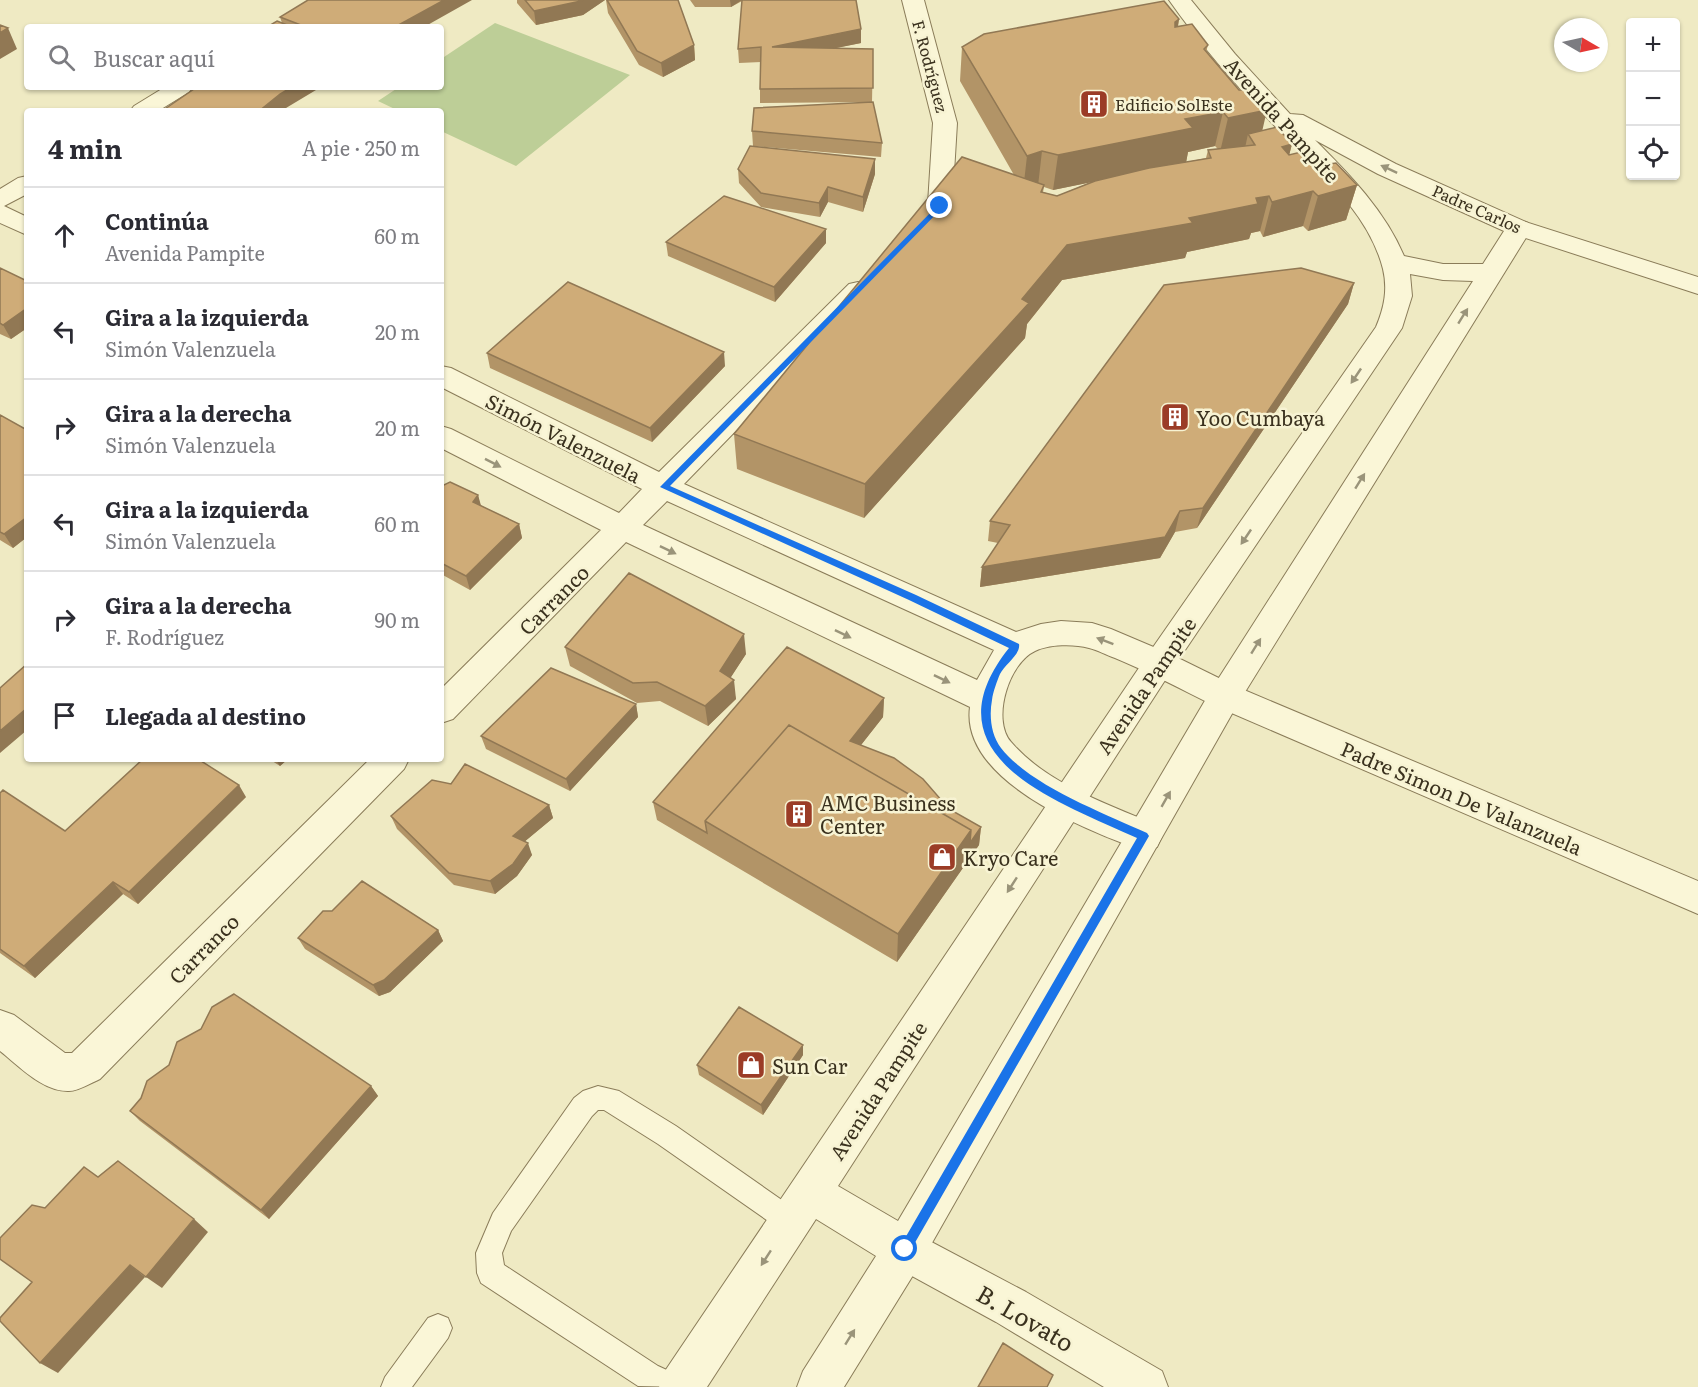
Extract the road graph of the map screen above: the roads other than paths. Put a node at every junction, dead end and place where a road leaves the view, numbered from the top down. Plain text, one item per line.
1 (913, 0) edge
2 (1180, 0) edge
3 (176, 90) edge
4 (1268, 105) junction
5 (147, 108) edge
6 (24, 185) edge
7 (1431, 188) junction
8 (0, 200) edge
9 (1383, 203) junction
10 (0, 213) edge
11 (24, 225) edge
12 (1519, 228) junction
13 (907, 240) edge
14 (1394, 261) junction
15 (1492, 271) junction
16 (873, 274) edge
17 (1698, 286) edge
18 (448, 385) edge
19 (444, 438) edge
20 (664, 487) junction
21 (623, 528) junction
22 (1016, 646) junction
23 (1160, 662) junction
24 (1225, 696) junction
25 (987, 700) junction
26 (444, 707) edge
27 (389, 762) edge
28 (1067, 802) junction
29 (1144, 836) junction
30 (1698, 898) edge
31 (0, 1028) edge
32 (800, 1207) junction
33 (905, 1249) junction
34 (438, 1328) dead end
35 (395, 1387) edge
36 (672, 1387) edge
37 (681, 1387) edge
38 (819, 1387) edge
39 (1146, 1387) edge

1 - 13 street, F. Rodríguez
2 - 4 street, Avenida Pampite
3 - 5 street
7 -> 4 street, Padre Carlos
4 - 9 street, Avenida Pampite
6 - 8 street
7 - 9 street
7 - 12 street, Padre Carlos
9 - 14 street, Avenida Pampite
10 - 11 street
12 - 15 street
12 - 17 street, Padre Carlos
14 - 15 street
14 -> 23 street, Avenida Pampite
24 -> 15 street
16 - 20 street
18 - 20 street, Simón Valenzuela
19 -> 21 street
20 - 21 street, Carranco
20 - 22 street, Simón Valenzuela
21 -> 25 street
21 - 26 street, Carranco
23 -> 22 street
22 - 25 street
23 - 24 street
23 - 28 street, Avenida Pampite
29 -> 24 street
24 - 30 street, Padre Simon De Valanzuela
25 - 28 street
27 - 31 street, Carranco
28 - 29 street
28 -> 32 street, Avenida Pampite
29 - 33 street
32 - 33 street, B. Lovato
32 - 36 lane
32 -> 37 street, Avenida Pampite
38 -> 33 street
33 - 39 street, B. Lovato
34 - 35 lane

